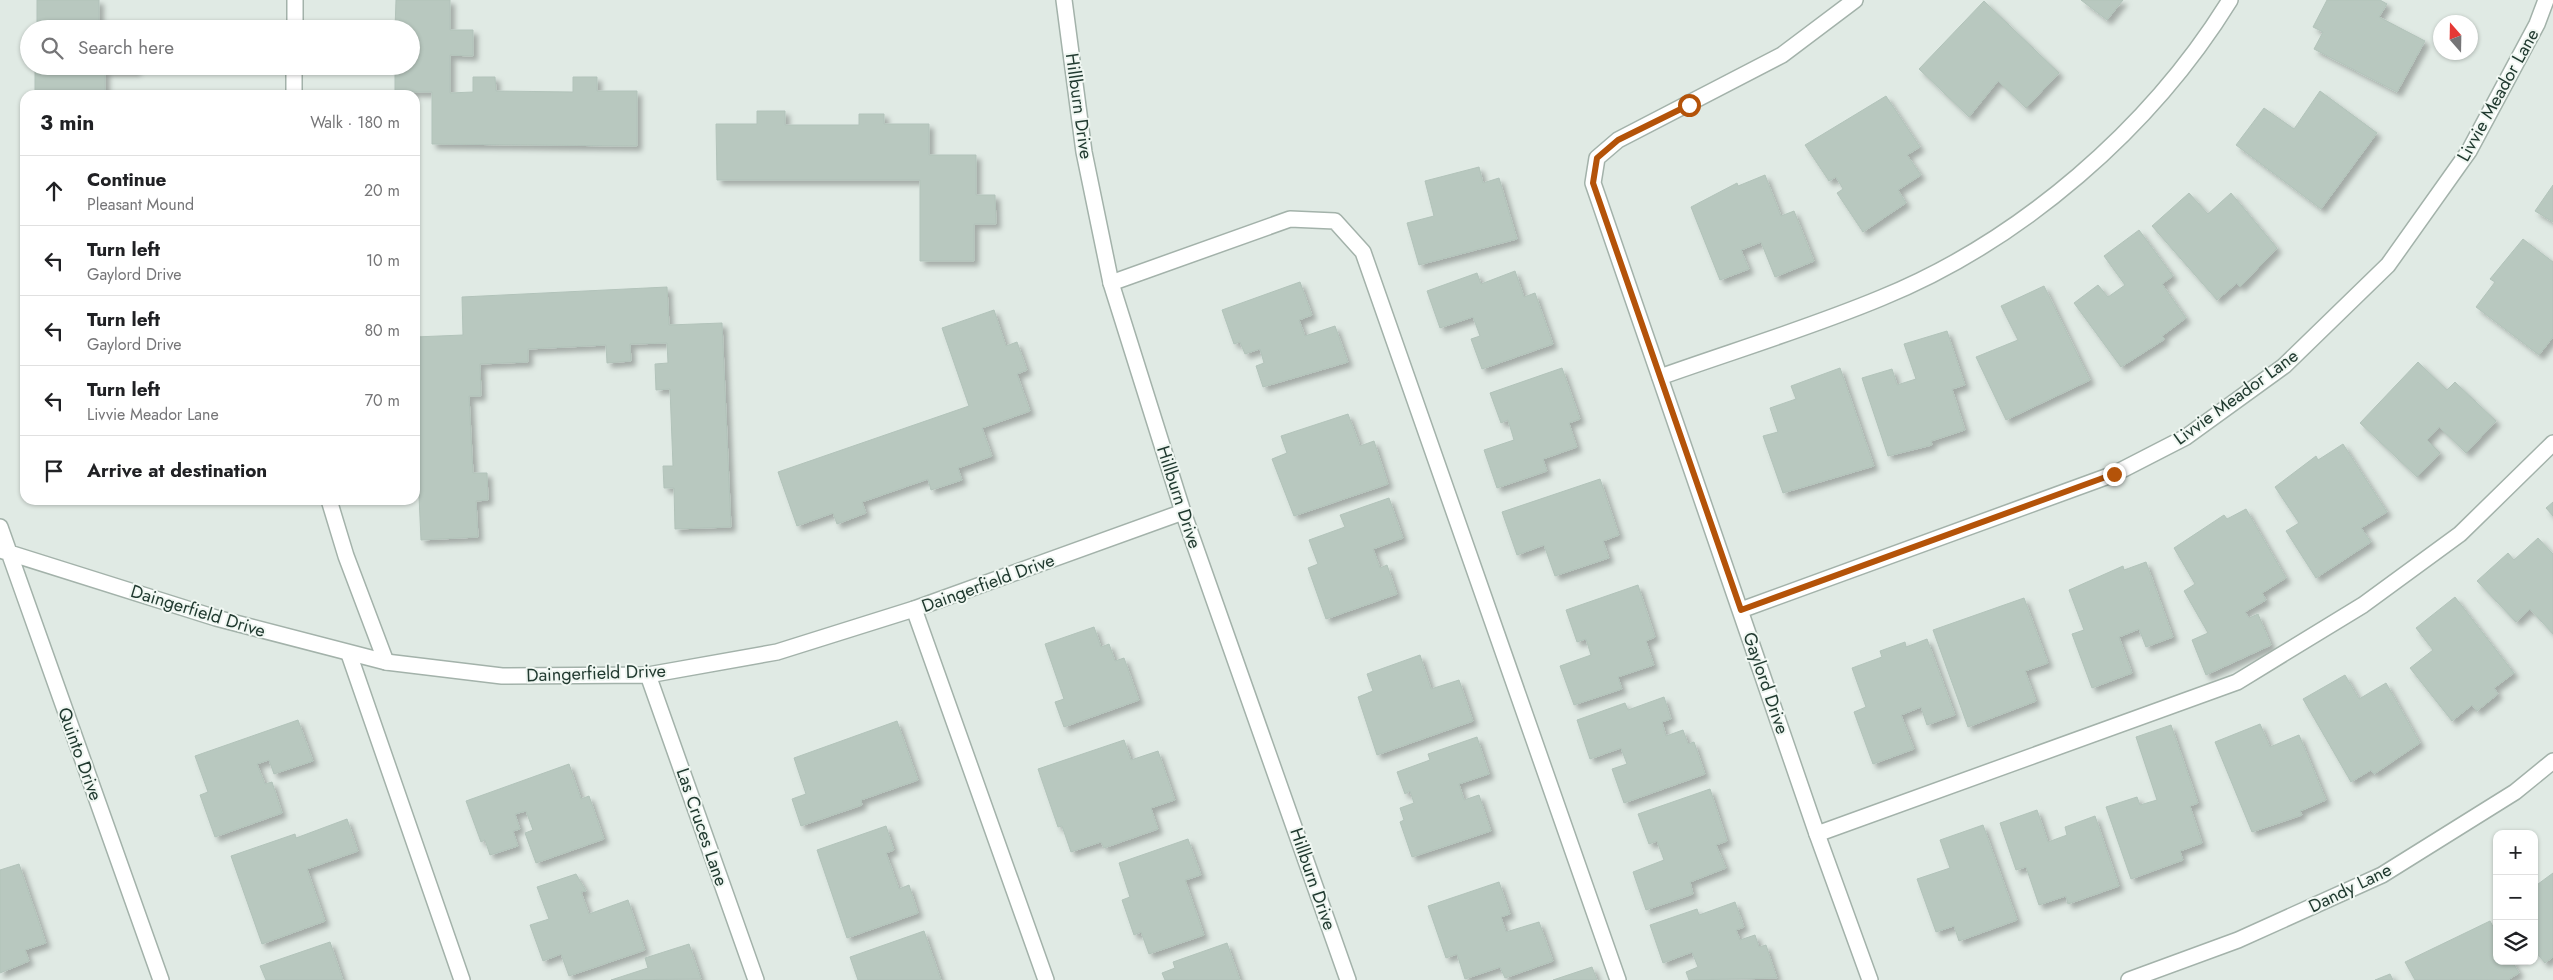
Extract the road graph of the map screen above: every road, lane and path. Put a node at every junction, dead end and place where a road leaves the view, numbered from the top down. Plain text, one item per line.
1 (295, 0) edge
2 (1064, 0) edge
3 (1855, 0) edge
4 (2230, 0) edge
5 (2546, 0) edge
6 (295, 20) edge
7 (294, 75) edge
8 (294, 90) edge
9 (1111, 283) junction
10 (1660, 377) junction
11 (2553, 443) edge
12 (331, 505) edge
13 (1183, 512) junction
14 (0, 527) edge
15 (4, 551) edge
16 (914, 610) junction
17 (1741, 610) junction
18 (349, 654) junction
19 (386, 662) junction
20 (648, 675) junction
21 (2553, 761) edge
22 (1817, 834) junction
23 (161, 980) edge
24 (462, 980) edge
25 (756, 980) edge
26 (1046, 980) edge
27 (1348, 980) edge
28 (1618, 980) edge
29 (1870, 980) edge
30 (2129, 980) edge

1 - 6 street
2 - 9 street, Hillburn Drive
3 - 10 street, Gaylord Drive
4 - 10 street
5 - 17 street, Livvie Meador Lane
7 - 8 street
9 - 13 street, Hillburn Drive
9 - 28 street
10 - 17 street, Gaylord Drive
11 - 22 street
12 - 19 street
13 - 16 street, Daingerfield Drive
13 - 27 street, Hillburn Drive
14 - 15 street, Quinto Drive
15 - 18 street, Daingerfield Drive
15 - 23 street, Quinto Drive
16 - 20 street, Daingerfield Drive
16 - 26 street
17 - 22 street, Gaylord Drive
18 - 19 street, Daingerfield Drive
18 - 24 street
19 - 20 street, Daingerfield Drive
20 - 25 street, Las Cruces Lane
21 - 30 street, Dandy Lane
22 - 29 street, Gaylord Drive

